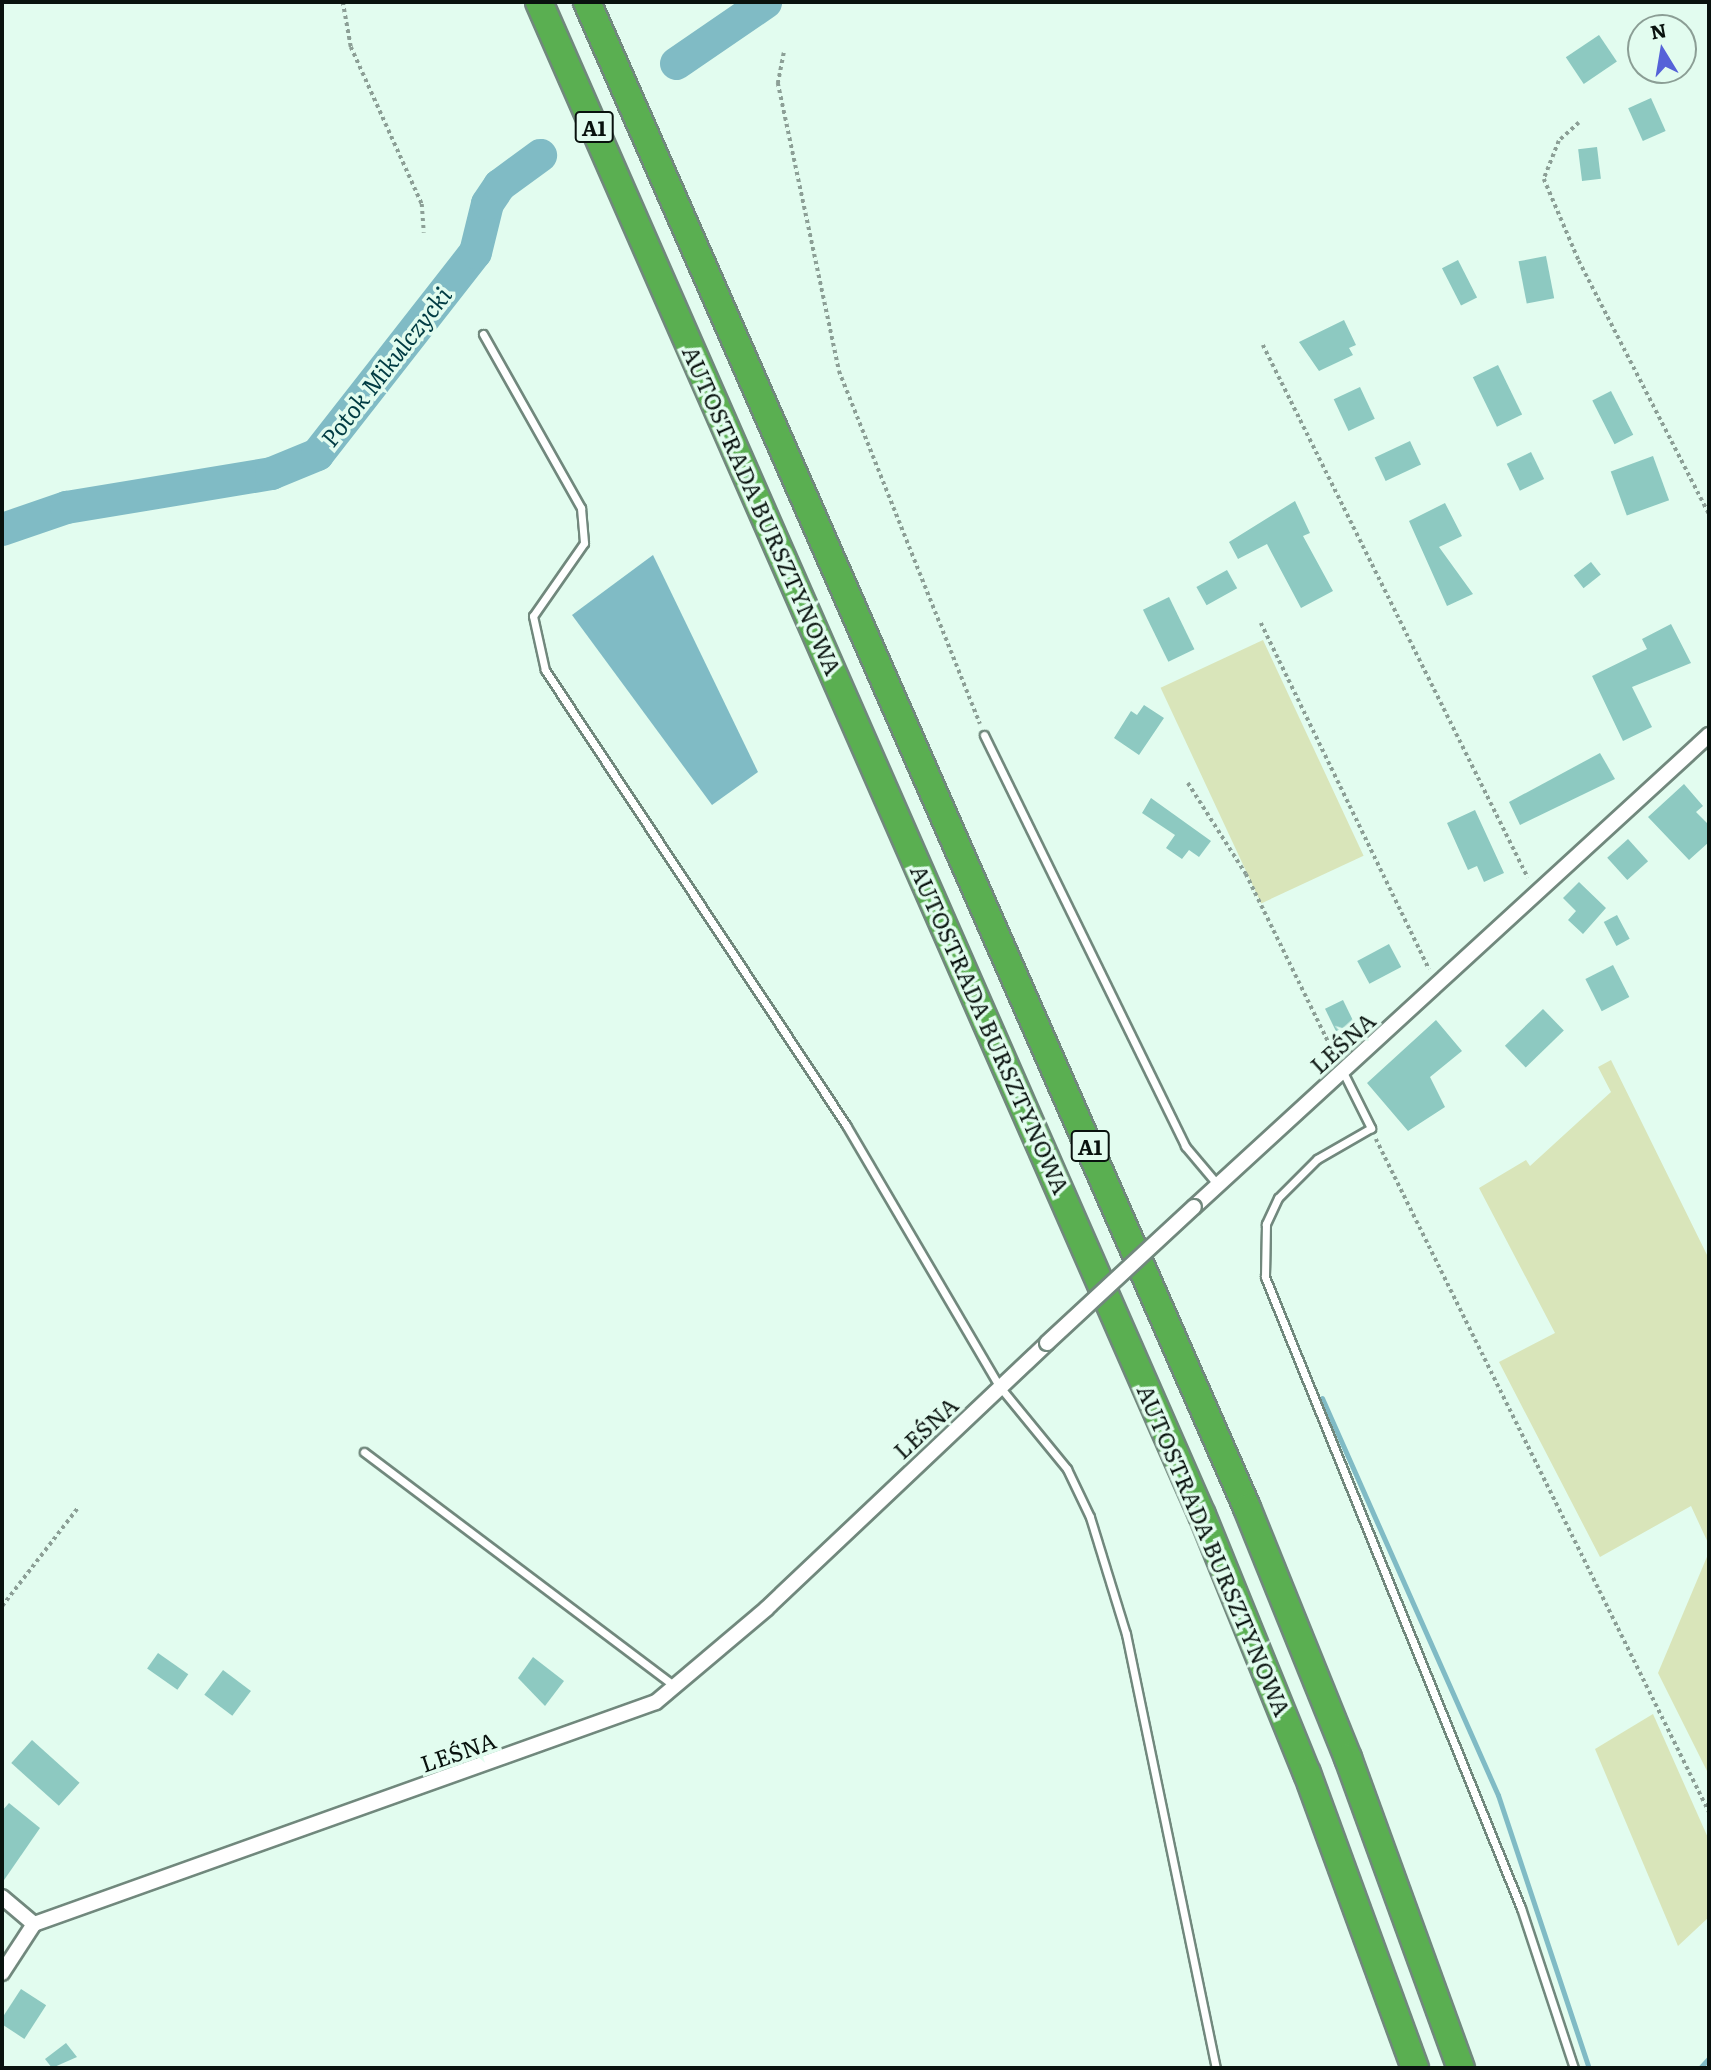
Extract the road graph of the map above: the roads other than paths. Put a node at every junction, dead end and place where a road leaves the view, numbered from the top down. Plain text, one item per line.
1 (539, 2) edge
2 (587, 2) edge
3 (483, 334) dead end
4 (984, 735) road end
5 (1709, 735) edge
6 (1343, 1072) junction
7 (1219, 1185) junction
8 (1000, 1387) junction
9 (363, 1452) dead end
10 (677, 1688) junction
11 (2, 1898) edge
12 (34, 1924) junction
13 (2, 1973) edge
14 (1216, 2068) edge
15 (1415, 2068) edge
16 (1461, 2068) edge
17 (1574, 2068) edge

1 - 15 highway, AUTOSTRADA BURSZTYNOWA / A1
2 - 16 highway, AUTOSTRADA BURSZTYNOWA / A1
3 - 8 lane
4 - 7 lane
5 - 6 street, LEŚNA
6 - 7 street, LEŚNA
6 - 17 lane
7 - 8 street, LEŚNA, bridge
8 - 10 street, LEŚNA
8 - 14 lane
9 - 10 lane
10 - 12 street, LEŚNA
11 - 12 street
12 - 13 street

